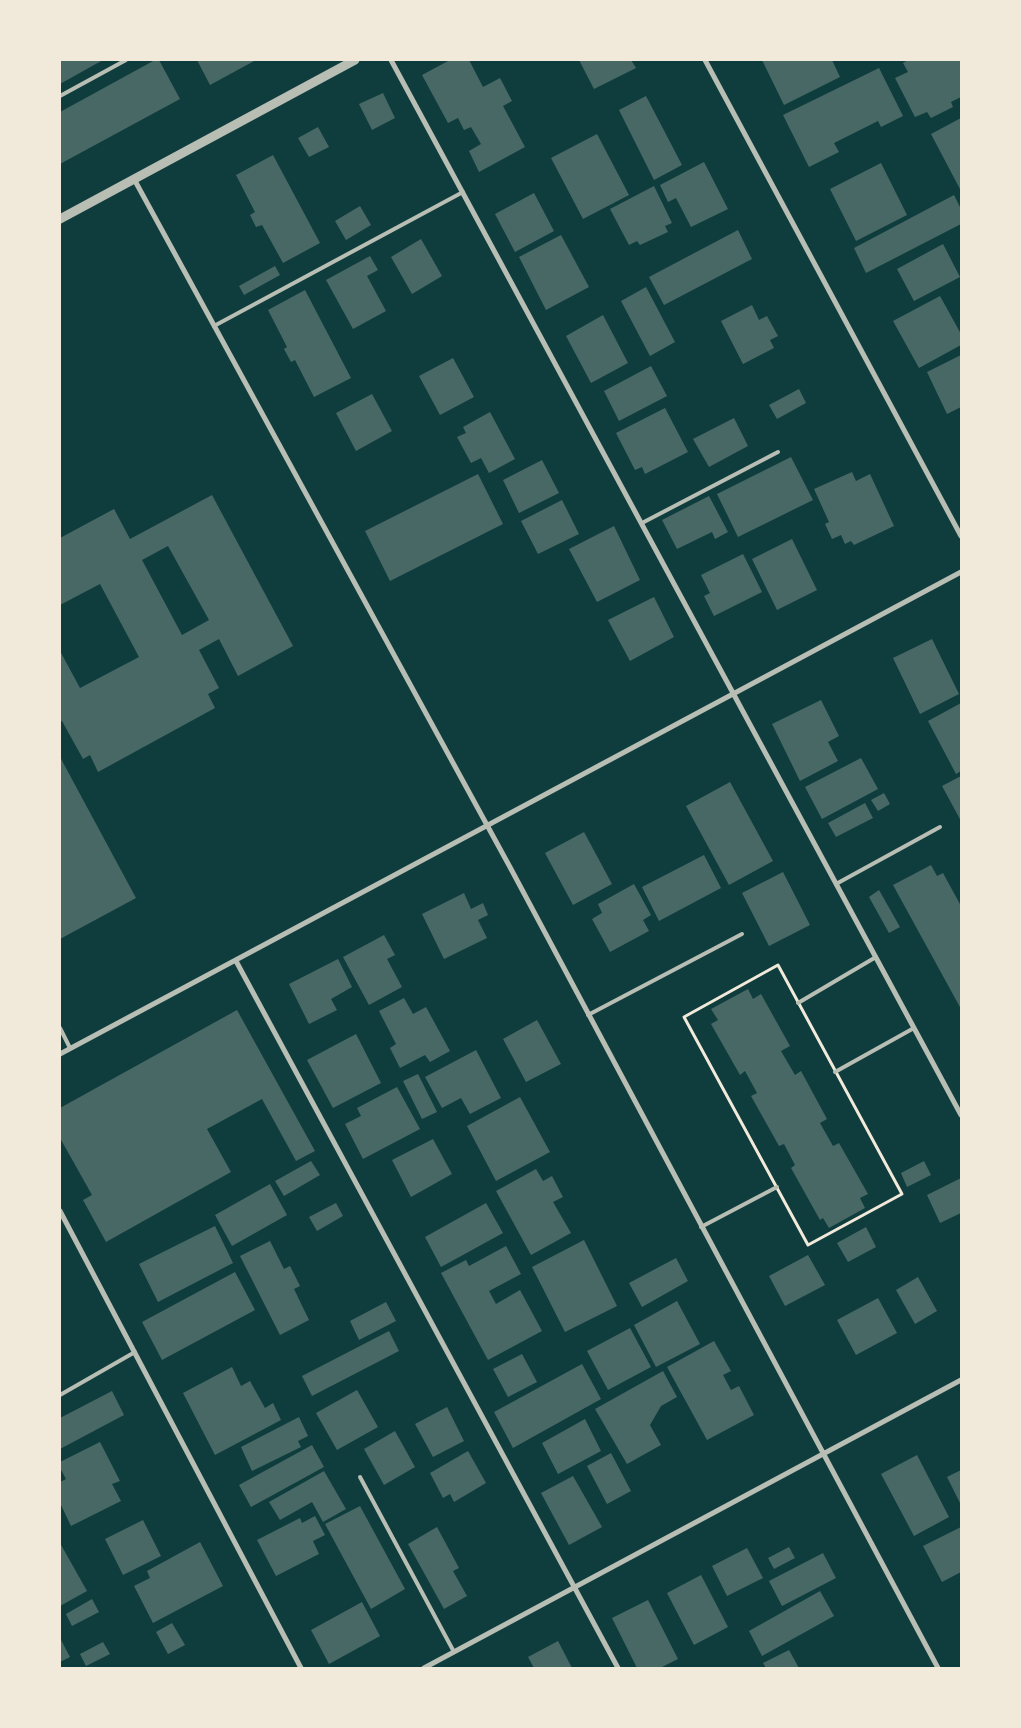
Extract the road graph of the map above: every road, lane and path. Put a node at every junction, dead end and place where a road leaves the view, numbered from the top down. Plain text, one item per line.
1 (126, 60) edge
2 (356, 60) edge
3 (392, 60) edge
4 (705, 60) edge
5 (60, 96) edge
6 (134, 179) junction
7 (463, 192) junction
8 (60, 219) edge
9 (214, 326) junction
10 (778, 452) dead end
11 (642, 523) junction
12 (961, 536) edge
13 (961, 572) edge
14 (733, 694) junction
15 (487, 826) junction
16 (940, 826) dead end
17 (836, 884) junction
18 (742, 934) dead end
19 (876, 957) junction
20 (236, 961) junction
21 (798, 1003) junction
22 (588, 1015) junction
23 (60, 1028) edge
24 (914, 1028) junction
25 (70, 1048) junction
26 (60, 1054) edge
27 (835, 1072) junction
28 (961, 1115) edge
29 (777, 1187) junction
30 (60, 1211) edge
31 (701, 1227) junction
32 (135, 1352) junction
33 (961, 1380) edge
34 (60, 1395) edge
35 (824, 1455) junction
36 (360, 1477) dead end
37 (575, 1588) junction
38 (454, 1652) junction
39 (301, 1668) edge
40 (424, 1668) edge
41 (618, 1668) edge
42 (938, 1668) edge

1 - 5 lane
2 - 6 street
3 - 7 street
4 - 12 street
6 - 8 street
6 - 9 street
7 - 9 lane
7 - 11 street
9 - 15 street
10 - 11 lane
11 - 14 street
13 - 14 street
14 - 15 street
14 - 17 street
15 - 20 street
15 - 22 street
16 - 17 lane
17 - 19 street
18 - 22 lane
19 - 21 lane
19 - 24 street
20 - 25 street
20 - 37 street
21 - 27 path
21 - 29 path
22 - 31 street
23 - 25 lane
24 - 27 lane
24 - 28 street
25 - 26 street
27 - 29 path
29 - 31 lane
30 - 32 street
31 - 35 street
32 - 34 lane
32 - 39 street
33 - 35 street
35 - 37 street
35 - 42 street
36 - 38 lane
37 - 38 street
37 - 41 street
38 - 40 street

